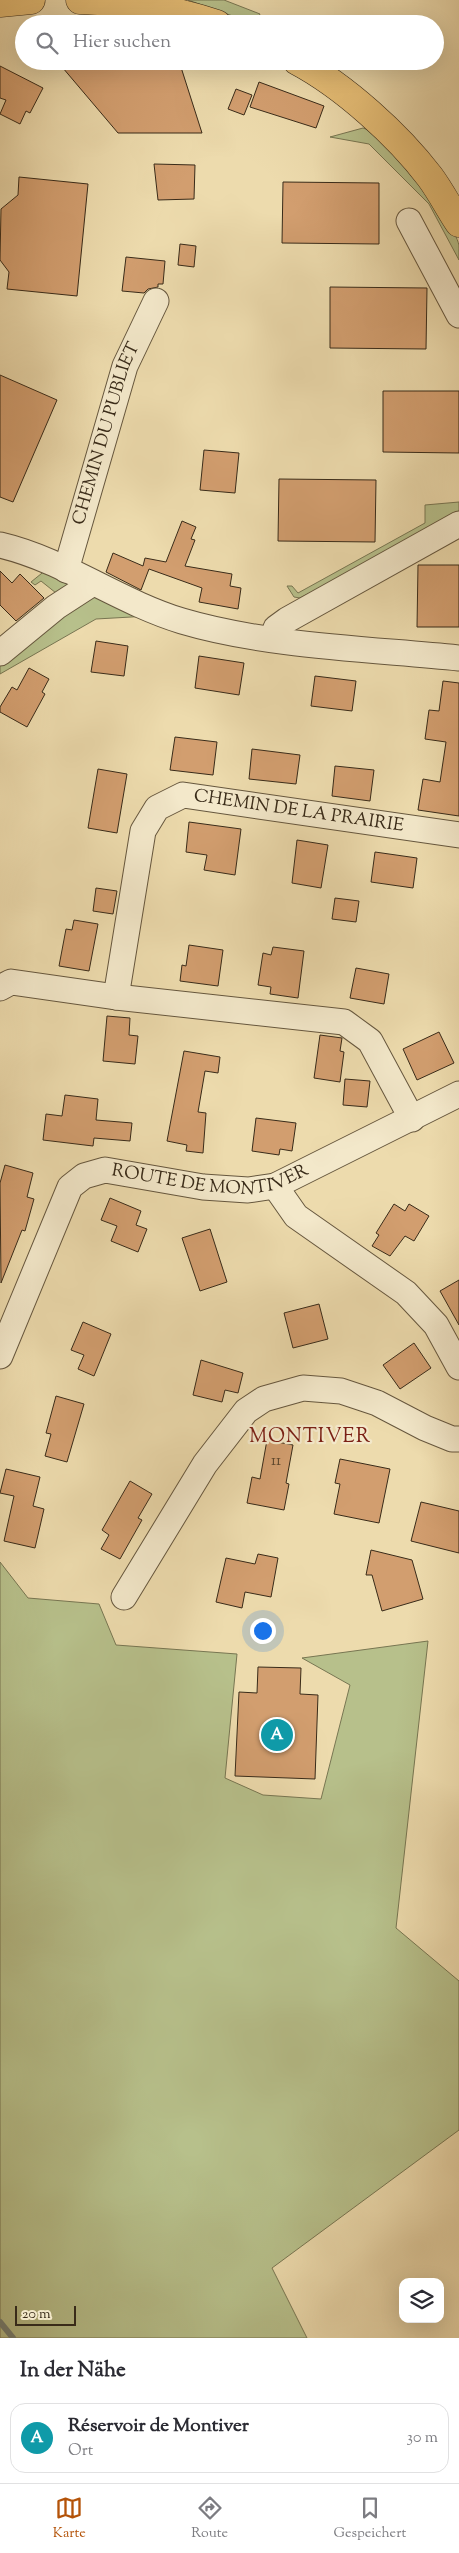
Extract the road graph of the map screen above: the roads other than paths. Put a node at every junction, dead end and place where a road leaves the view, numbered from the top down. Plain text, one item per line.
1 (31, 0) edge
2 (80, 0) edge
3 (0, 3) edge
4 (188, 15) edge
5 (310, 70) edge
6 (409, 221) dead end
7 (459, 223) edge
8 (156, 301) dead end
9 (459, 315) edge
10 (459, 524) edge
11 (0, 545) edge
12 (66, 570) junction
13 (92, 583) junction
14 (272, 639) junction
15 (0, 652) edge
16 (459, 658) edge
17 (459, 836) edge
18 (6, 985) edge
19 (116, 997) junction
20 (457, 1101) edge
21 (412, 1119) junction
22 (275, 1186) junction
23 (0, 1356) edge
24 (459, 1367) edge
25 (459, 1438) edge
26 (124, 1597) dead end

1 - 3 main road
2 - 4 main road
5 - 7 main road
6 - 9 street
8 - 12 street, CHEMIN DU PUBLIET
10 - 14 street
11 - 12 street
12 - 13 street
13 - 14 street
13 - 15 street
14 - 16 street
17 - 19 street, CHEMIN DE LA PRAIRIE
18 - 19 street
19 - 21 street
20 - 21 street, ROUTE DE MONTIVER
21 - 22 street, ROUTE DE MONTIVER
22 - 23 street, ROUTE DE MONTIVER
22 - 24 street
25 - 26 street

